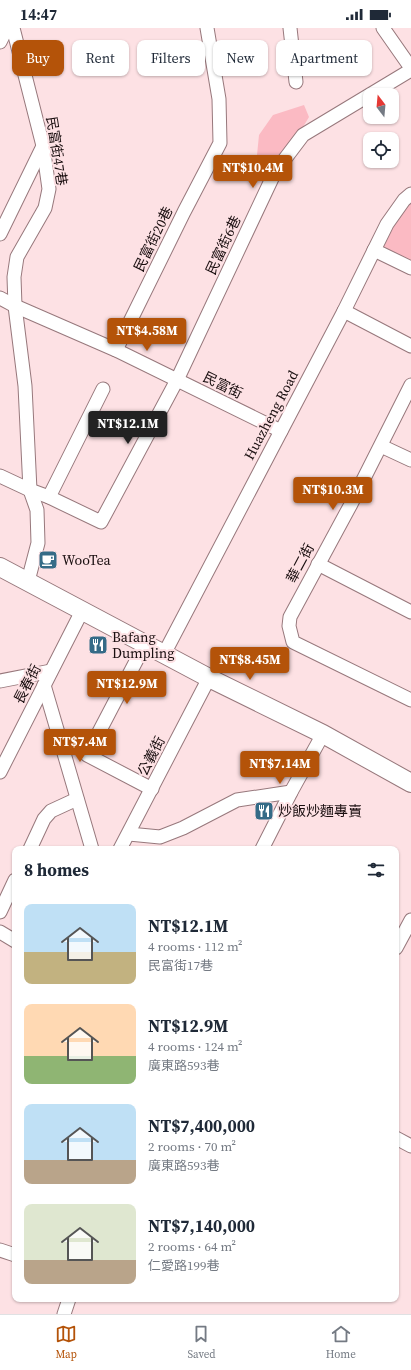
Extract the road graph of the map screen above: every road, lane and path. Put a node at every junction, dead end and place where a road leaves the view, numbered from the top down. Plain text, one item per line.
1 (7, 28) edge
2 (13, 28) edge
3 (207, 28) edge
4 (290, 28) edge
5 (383, 28) edge
6 (0, 42) edge
7 (411, 69) edge
8 (296, 82) dead end
9 (43, 146) junction
10 (411, 194) edge
11 (0, 234) edge
12 (374, 250) junction
13 (411, 268) edge
14 (0, 298) edge
15 (15, 306) junction
16 (344, 311) junction
17 (411, 346) edge
18 (116, 350) junction
19 (177, 380) junction
20 (411, 385) edge
21 (103, 389) dead end
22 (281, 431) junction
23 (381, 446) junction
24 (411, 460) edge
25 (0, 476) edge
26 (30, 490) junction
27 (48, 497) junction
28 (318, 564) junction
29 (0, 567) edge
30 (28, 581) junction
31 (82, 611) junction
32 (411, 612) edge
33 (145, 644) junction
34 (164, 654) junction
35 (51, 671) junction
36 (210, 678) junction
37 (0, 681) edge
38 (44, 685) junction
39 (411, 700) edge
40 (323, 734) junction
41 (0, 772) edge
42 (411, 783) edge
43 (152, 789) junction
44 (291, 792) junction
45 (77, 799) junction
46 (128, 834) junction
47 (31, 846) edge
48 (91, 846) edge
49 (122, 846) edge
50 (264, 846) edge
51 (12, 886) edge
52 (0, 912) edge
53 (411, 920) edge
54 (0, 932) edge
55 (12, 939) edge
56 (399, 942) edge
57 (399, 1140) edge
58 (411, 1146) edge
59 (0, 1250) edge
60 (12, 1254) edge
61 (68, 1302) edge
62 (64, 1314) edge

1 - 6 street
2 - 9 street, 民富街47巷
3 - 18 street, 民富街20巷
4 - 8 street
5 - 7 street
7 - 19 street, 民富街6巷
9 - 11 street
9 - 15 street, 民富街47巷
10 - 12 street, Huazheng Road
12 - 13 street
12 - 16 street, Huazheng Road
14 - 15 street, 民富街
15 - 18 street, 民富街
15 - 26 street, 民富街47巷
16 - 17 street
16 - 22 street, Huazheng Road
18 - 19 street, 民富街
19 - 22 street, 民富街
19 - 27 street, 民富街6巷
20 - 23 street, 華二街
21 - 27 street
22 - 34 street, Huazheng Road
23 - 24 street
23 - 28 street, 華二街
25 - 26 street
26 - 27 street
26 - 30 street, 民富街47巷
28 - 32 street
28 - 39 street, 華二街
29 - 30 street
30 - 31 street
31 - 33 street
31 - 35 street, 長春街
33 - 34 street
33 - 43 street
34 - 36 street
35 - 37 street
35 - 38 street, 長春街
36 - 40 street
36 - 43 street, 公義街
38 - 41 street, 長春街
38 - 45 street
40 - 42 street
40 - 44 street
43 - 46 street, 公義街
44 - 46 street
44 - 50 street
45 - 47 street
45 - 48 street
46 - 49 street, 公義街
51 - 52 street
53 - 56 street
54 - 55 street
57 - 58 street
59 - 60 street
61 - 62 street

